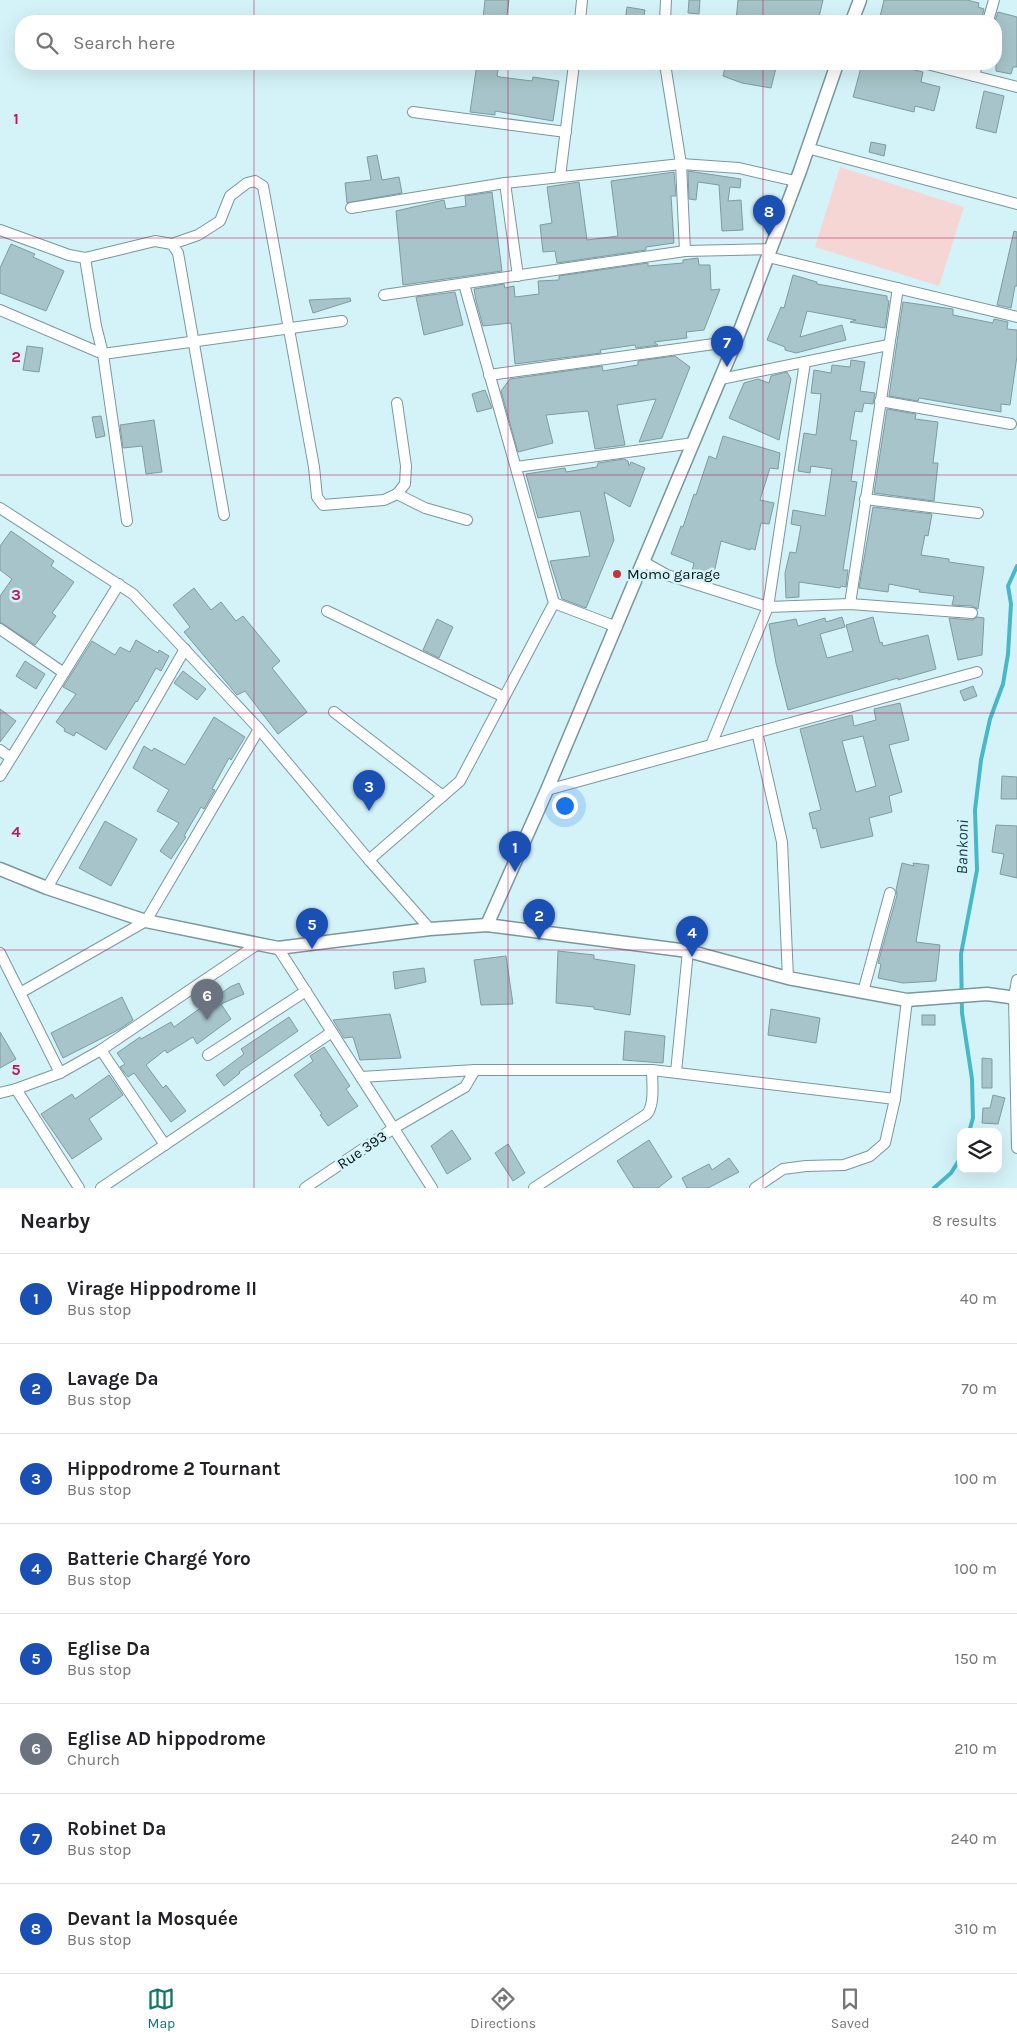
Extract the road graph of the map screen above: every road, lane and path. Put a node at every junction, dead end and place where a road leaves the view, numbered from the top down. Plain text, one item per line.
1 (582, 0) edge
2 (666, 0) edge
3 (860, 0) edge
4 (994, 0) edge
5 (581, 15) edge
6 (665, 15) edge
7 (854, 15) edge
8 (990, 15) edge
9 (573, 70) edge
10 (666, 70) edge
11 (835, 70) edge
12 (950, 70) edge
13 (976, 70) edge
14 (974, 76) junction
15 (1017, 87) edge
16 (413, 112) dead end
17 (566, 132) junction
18 (807, 148) junction
19 (681, 164) junction
20 (560, 177) junction
21 (795, 182) junction
22 (505, 183) junction
23 (1017, 204) edge
24 (351, 208) dead end
25 (0, 230) edge
26 (172, 244) junction
27 (685, 251) junction
28 (769, 253) junction
29 (85, 258) junction
30 (518, 276) junction
31 (464, 284) junction
32 (898, 288) junction
33 (384, 295) dead end
34 (0, 310) edge
35 (1017, 317) edge
36 (342, 321) dead end
37 (289, 328) junction
38 (736, 341) junction
39 (194, 342) junction
40 (888, 346) junction
41 (103, 354) junction
42 (805, 362) junction
43 (489, 374) junction
44 (721, 379) junction
45 (880, 401) junction
46 (397, 403) dead end
47 (1011, 424) dead end
48 (694, 443) junction
49 (516, 467) junction
50 (397, 494) junction
51 (865, 498) junction
52 (0, 508) edge
53 (978, 513) dead end
54 (224, 515) dead end
55 (467, 520) dead end
56 (127, 521) dead end
57 (644, 562) junction
58 (118, 584) junction
59 (554, 603) junction
60 (850, 604) junction
61 (768, 606) junction
62 (327, 611) dead end
63 (972, 613) dead end
64 (617, 627) junction
65 (0, 629) edge
66 (185, 650) junction
67 (64, 672) junction
68 (977, 672) dead end
69 (504, 697) junction
70 (334, 712) dead end
71 (259, 729) junction
72 (757, 732) junction
73 (710, 745) junction
74 (0, 750) edge
75 (11, 758) junction
76 (0, 776) edge
77 (547, 790) junction
78 (443, 796) junction
79 (369, 860) junction
80 (0, 868) edge
81 (47, 888) junction
82 (890, 893) dead end
83 (146, 921) junction
84 (487, 925) junction
85 (430, 929) junction
86 (258, 944) junction
87 (278, 948) junction
88 (688, 951) junction
89 (0, 953) edge
90 (3, 969) edge
91 (788, 978) junction
92 (1017, 980) edge
93 (306, 991) junction
94 (863, 992) junction
95 (20, 993) junction
96 (1015, 997) edge
97 (907, 1000) junction
98 (332, 1032) junction
99 (101, 1050) junction
100 (208, 1055) dead end
101 (475, 1070) junction
102 (652, 1070) junction
103 (676, 1072) junction
104 (60, 1073) junction
105 (361, 1077) junction
106 (16, 1089) junction
107 (0, 1093) edge
108 (895, 1099) junction
109 (394, 1128) junction
110 (165, 1145) junction
111 (1017, 1148) edge
112 (79, 1188) edge
113 (101, 1188) edge
114 (305, 1188) edge
115 (432, 1188) edge
116 (534, 1188) edge
117 (754, 1188) edge

1 - 5 street
2 - 6 street
3 - 7 street
4 - 8 street
9 - 17 street
10 - 19 street
11 - 18 street
12 - 14 street
13 - 14 street
14 - 15 street
16 - 17 street
17 - 20 street
18 - 21 street
18 - 23 street
19 - 20 street
19 - 21 street
19 - 27 street
20 - 22 street
21 - 28 street
22 - 24 street
22 - 30 street
25 - 29 street
26 - 29 street
26 - 37 street
26 - 39 street
27 - 28 street
27 - 30 street
28 - 32 street
28 - 38 street
29 - 41 street
30 - 31 street
31 - 33 street
31 - 43 street
32 - 35 street
32 - 40 street
34 - 41 street
36 - 37 street
37 - 39 street
37 - 50 street
38 - 43 street
38 - 44 street
39 - 41 street
39 - 54 street
40 - 42 street
40 - 45 street
41 - 56 street
42 - 44 street
42 - 61 street
43 - 49 street
44 - 48 street
45 - 47 street
45 - 51 street
46 - 50 street
48 - 49 street
48 - 57 street
49 - 59 street
50 - 55 street
51 - 53 street
51 - 60 street
52 - 58 street
57 - 61 street
57 - 64 street
58 - 66 street
58 - 67 street
59 - 64 street
59 - 69 street
60 - 61 street
60 - 63 street
61 - 73 street
62 - 69 street
64 - 77 street
65 - 67 street
66 - 71 street
66 - 81 street
67 - 75 street
68 - 72 street
69 - 78 street
70 - 78 street
71 - 79 street
71 - 83 street
72 - 73 street
72 - 91 street
73 - 77 street
74 - 75 street
75 - 76 street
77 - 84 street
78 - 79 street
79 - 85 street
80 - 81 street
81 - 83 street
82 - 94 street
83 - 86 street
83 - 95 street
84 - 85 street
84 - 88 street
85 - 87 street
86 - 87 street
86 - 99 street
87 - 93 street
88 - 91 street
88 - 103 street
89 - 90 street
90 - 95 street
91 - 94 street
92 - 96 street
93 - 98 street
93 - 100 street
94 - 97 street
95 - 104 street
96 - 97 street
96 - 111 street
97 - 108 street
98 - 105 street
98 - 110 street
99 - 104 street
99 - 110 street
101 - 102 street
101 - 105 street
101 - 109 street, Rue 393
102 - 103 street
102 - 116 street
103 - 108 street
104 - 106 street
105 - 109 street
106 - 107 street
106 - 112 street
108 - 117 street
109 - 114 street, Rue 393
109 - 115 street
110 - 113 street

